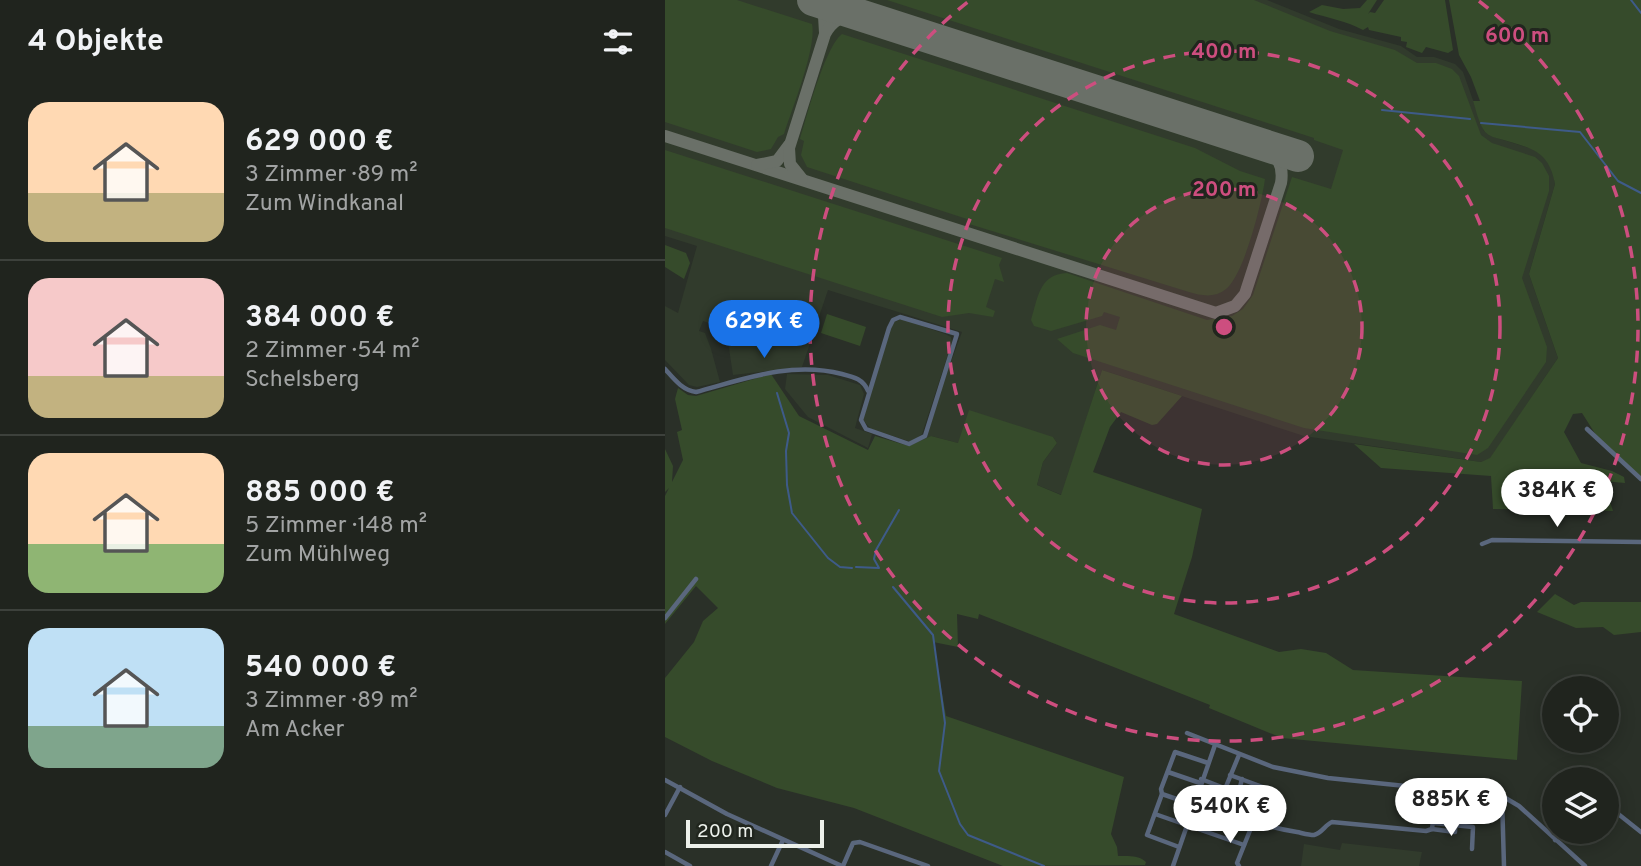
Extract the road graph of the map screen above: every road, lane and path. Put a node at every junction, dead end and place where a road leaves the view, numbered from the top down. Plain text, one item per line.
1 (665, 369) edge
2 (867, 377) junction
3 (868, 391) junction
4 (1587, 429) dead end
5 (1641, 479) edge
6 (1641, 542) edge
7 (1482, 544) dead end
8 (696, 579) dead end
9 (665, 618) edge
10 (1187, 733) dead end
11 (1215, 745) junction
12 (1239, 755) junction
13 (1208, 763) junction
14 (1168, 772) junction
15 (1230, 775) junction
16 (1242, 779) junction
17 (665, 780) edge
18 (1201, 781) junction
19 (680, 788) junction
20 (1224, 789) junction
21 (1268, 789) dead end
22 (1437, 790) junction
23 (1237, 793) junction
24 (1163, 794) junction
25 (1503, 796) junction
26 (1194, 803) junction
27 (1456, 812) dead end
28 (1155, 814) junction
29 (665, 815) edge
30 (1233, 815) junction
31 (1619, 815) edge
32 (1253, 823) junction
33 (1434, 823) junction
34 (1455, 825) junction
35 (1186, 826) junction
36 (1542, 828) edge
37 (1431, 830) junction
38 (1641, 832) edge
39 (783, 840) junction
40 (1560, 844) edge
41 (1244, 845) junction
42 (1179, 847) junction
43 (1472, 849) dead end
44 (665, 852) edge
45 (690, 866) edge
46 (771, 866) edge
47 (843, 866) edge
48 (928, 866) edge
49 (1173, 866) edge
50 (1239, 866) edge
51 (1504, 866) edge
52 (1585, 866) edge

1 - 2 street
2 - 3 street
2 - 3 street
2 - 3 street
4 - 5 street
6 - 7 street
8 - 9 street
10 - 11 street
11 - 12 street
11 - 13 street
12 - 15 street
12 - 22 street
13 - 14 street
13 - 18 street
14 - 18 street
14 - 24 street
15 - 16 street
15 - 20 street
16 - 21 street
16 - 23 street
17 - 19 street
18 - 20 street
18 - 26 street
19 - 29 street
19 - 39 street
20 - 23 street
22 - 25 street
22 - 33 street
23 - 30 street
24 - 26 street
24 - 28 street
25 - 36 street
25 - 51 street
26 - 30 street
26 - 35 street
27 - 34 street
28 - 35 street
28 - 42 street
30 - 32 street
31 - 38 street
32 - 37 street
32 - 41 street
33 - 34 street
33 - 37 street
34 - 37 street
34 - 43 street
35 - 41 street
35 - 42 street
39 - 46 street
39 - 47 street
40 - 52 street
41 - 50 street
42 - 49 street
44 - 45 street
47 - 48 street

